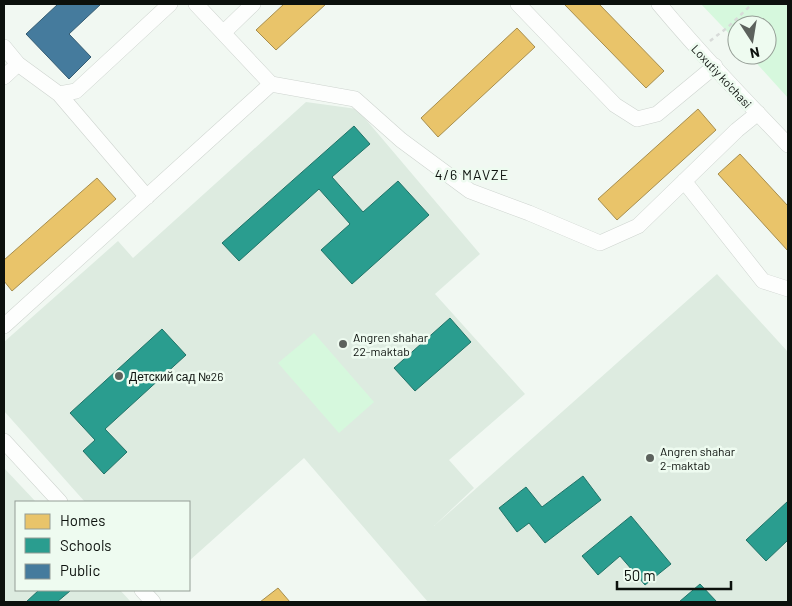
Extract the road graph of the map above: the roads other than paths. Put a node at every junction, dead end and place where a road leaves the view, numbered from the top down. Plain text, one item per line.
1 (170, 4) edge
2 (196, 4) edge
3 (253, 4) edge
4 (518, 4) edge
5 (659, 4) edge
6 (223, 33) junction
7 (4, 46) edge
8 (18, 64) junction
9 (715, 66) junction
10 (4, 77) edge
11 (271, 84) junction
12 (59, 94) junction
13 (758, 114) junction
14 (788, 145) edge
15 (684, 181) junction
16 (147, 197) junction
17 (788, 289) edge
18 (4, 326) edge
19 (4, 441) edge
20 (59, 501) edge
21 (143, 591) edge
22 (153, 602) edge

1 - 12 street
2 - 6 street
3 - 6 street
4 - 9 street
5 - 9 street, Loxutiy ko'chasi
6 - 11 street
7 - 8 street
8 - 10 street
8 - 12 street
9 - 13 street, Loxutiy ko'chasi
11 - 15 street
11 - 16 street
12 - 16 street
13 - 14 street, Loxutiy ko'chasi
13 - 15 street
15 - 17 street
16 - 18 street
19 - 20 street
21 - 22 street

